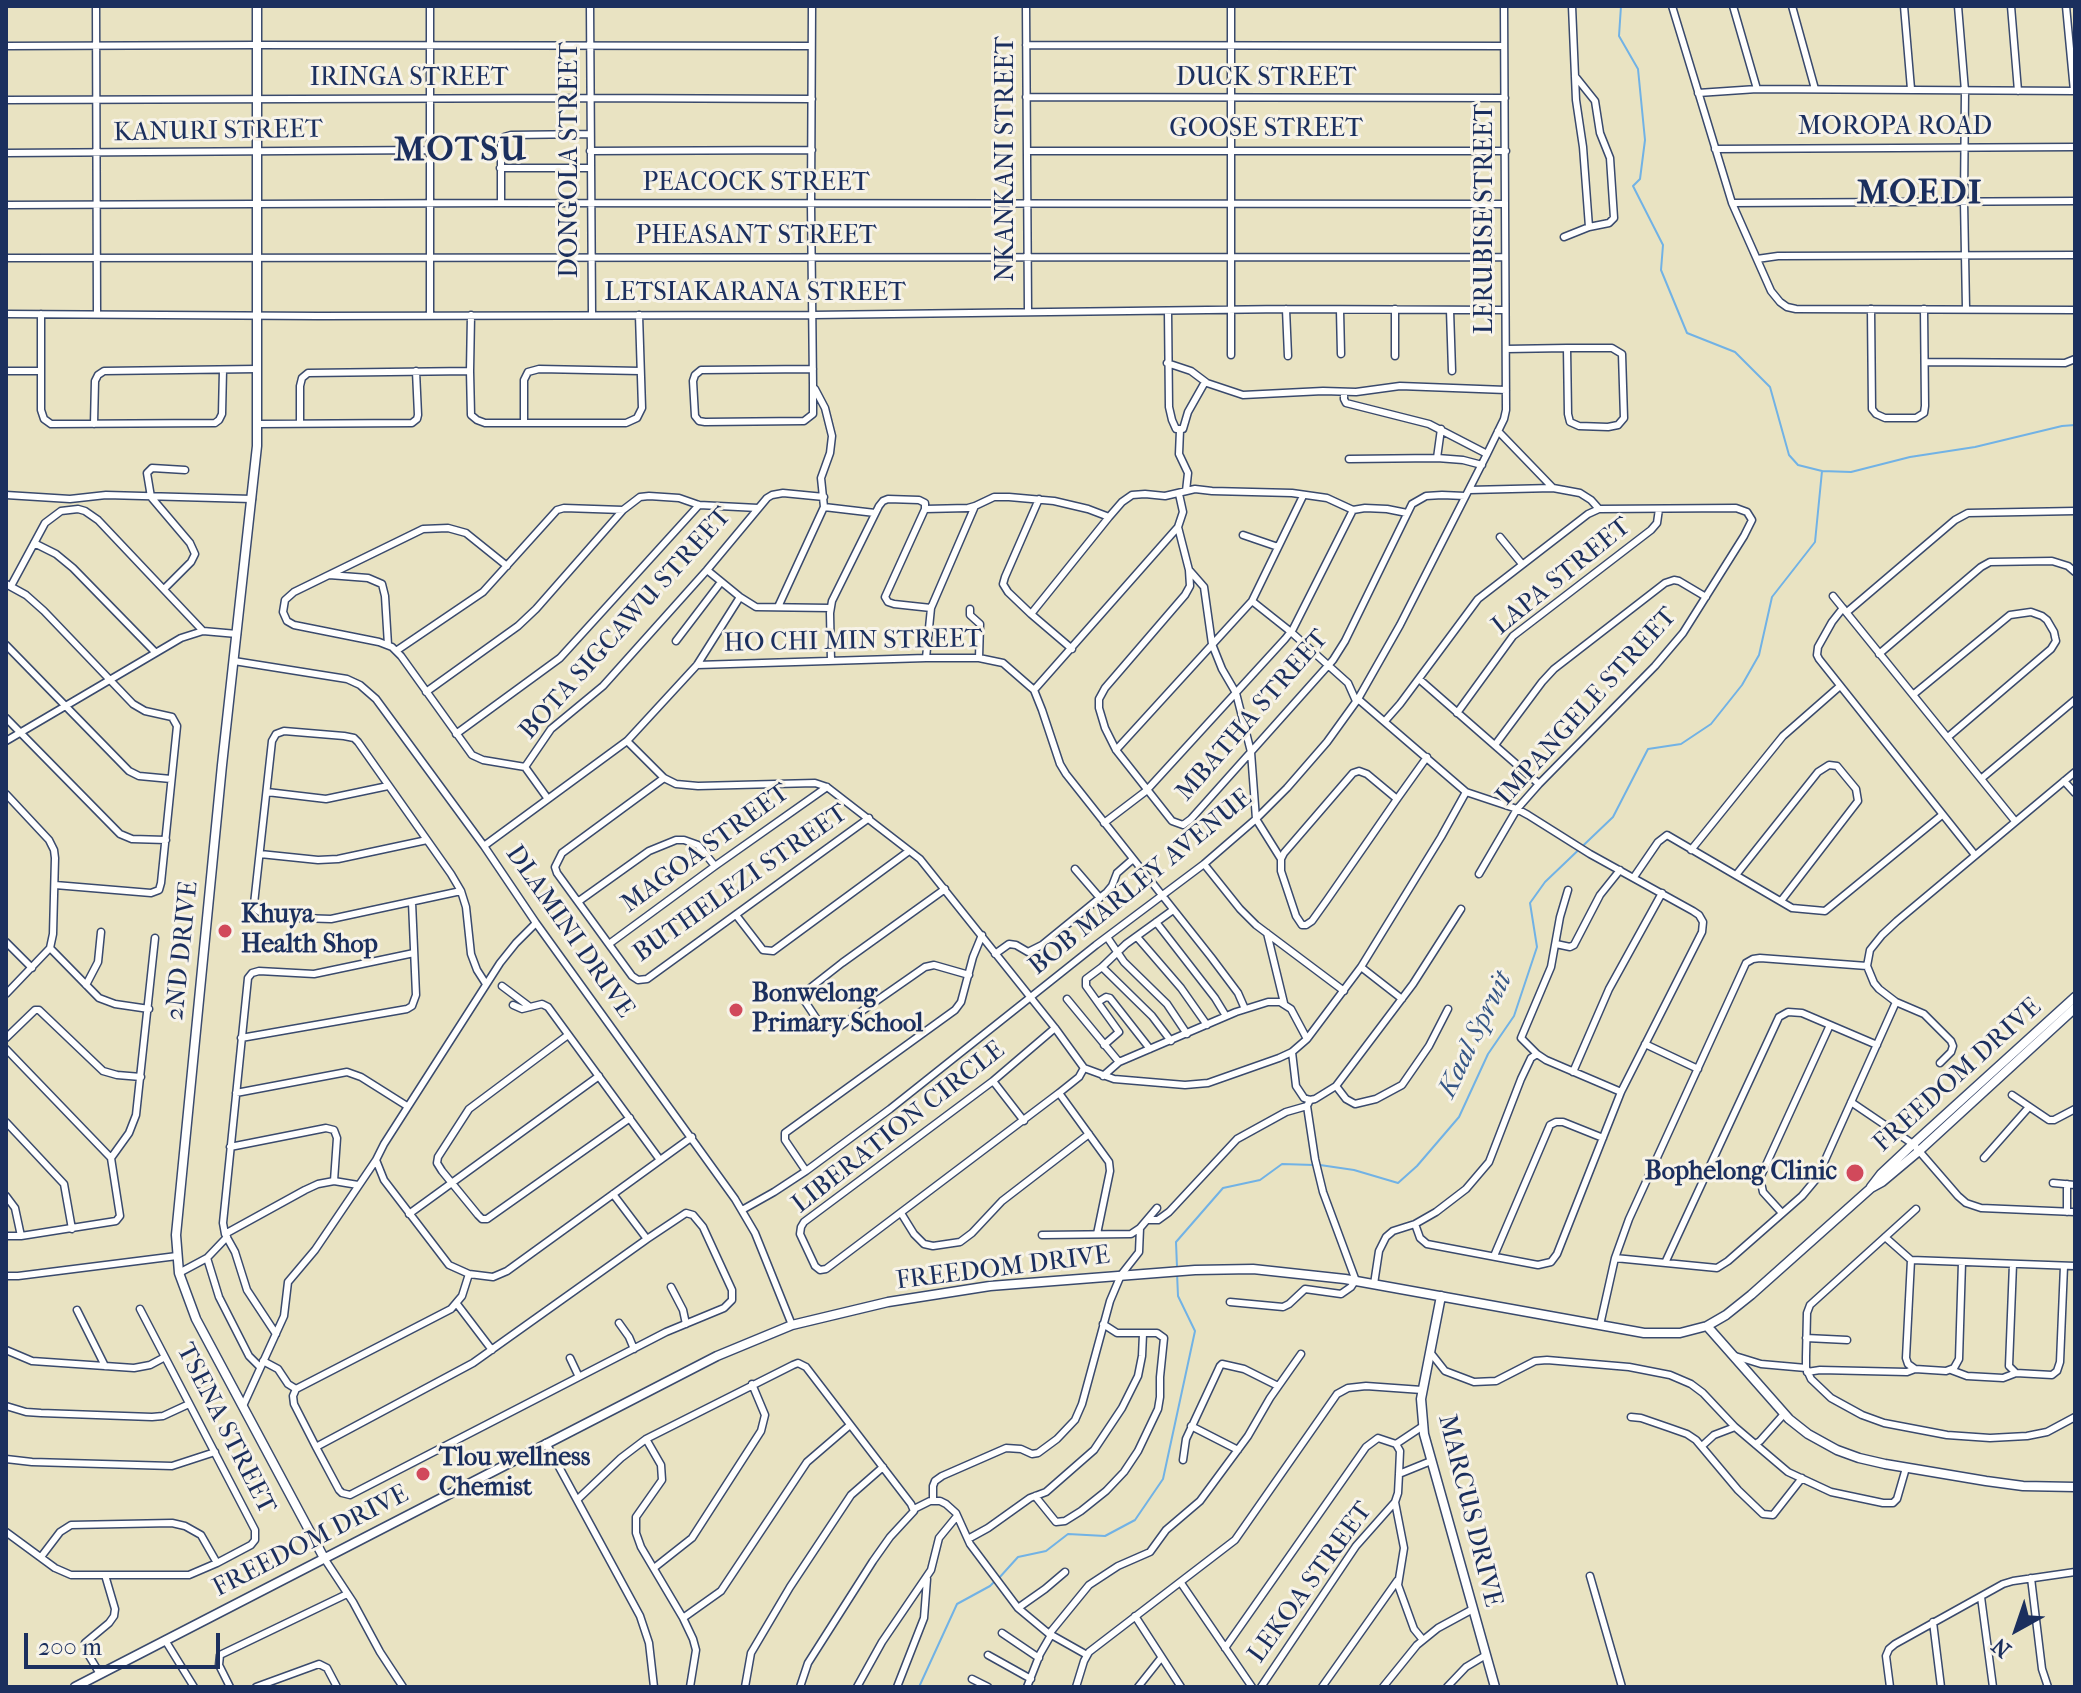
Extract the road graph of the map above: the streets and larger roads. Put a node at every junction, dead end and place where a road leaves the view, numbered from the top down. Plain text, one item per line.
1 (96, 6) edge
2 (257, 6) edge
3 (430, 6) edge
4 (590, 6) edge
5 (812, 6) edge
6 (1026, 6) edge
7 (1231, 6) edge
8 (1504, 6) edge
9 (1572, 6) edge
10 (1672, 6) edge
11 (1733, 6) edge
12 (1792, 6) edge
13 (1904, 6) edge
14 (1958, 6) edge
15 (2011, 6) edge
16 (2066, 6) edge
17 (95, 45) junction
18 (257, 45) junction
19 (431, 45) junction
20 (1026, 45) junction
21 (1230, 45) junction
22 (6, 46) edge
23 (590, 46) junction
24 (811, 46) junction
25 (1504, 46) junction
26 (1575, 76) junction
27 (1757, 89) junction
28 (1815, 89) junction
29 (1911, 89) junction
30 (1965, 91) junction
31 (2018, 91) junction
32 (2075, 91) edge
33 (1698, 93) junction
34 (1026, 97) junction
35 (590, 98) junction
36 (1505, 98) junction
37 (257, 99) junction
38 (430, 99) junction
39 (812, 99) junction
40 (1230, 99) junction
41 (6, 100) edge
42 (97, 101) junction
43 (590, 134) junction
44 (2075, 147) edge
45 (1964, 148) junction
46 (1715, 149) junction
47 (430, 150) junction
48 (812, 150) junction
49 (1231, 150) junction
50 (257, 151) junction
51 (590, 151) junction
52 (1027, 151) junction
53 (1506, 151) junction
54 (6, 153) edge
55 (97, 153) junction
56 (500, 168) junction
57 (590, 168) junction
58 (1964, 201) junction
59 (2075, 201) edge
60 (501, 203) junction
61 (1732, 203) junction
62 (430, 204) junction
63 (811, 204) junction
64 (1026, 204) junction
65 (1231, 204) junction
66 (1505, 204) junction
67 (6, 205) edge
68 (97, 205) junction
69 (591, 205) junction
70 (256, 206) junction
71 (1589, 227) junction
72 (1564, 237) dead end
73 (1965, 255) junction
74 (2075, 255) edge
75 (1027, 256) junction
76 (1231, 257) junction
77 (1505, 257) junction
78 (6, 258) edge
79 (591, 258) junction
80 (812, 258) junction
81 (97, 259) junction
82 (258, 259) junction
83 (429, 259) junction
84 (1757, 259) junction
85 (1966, 308) junction
86 (1286, 309) junction
87 (1395, 309) junction
88 (1871, 309) junction
89 (1924, 309) junction
90 (1232, 310) junction
91 (1340, 310) junction
92 (1450, 310) junction
93 (1504, 310) junction
94 (2075, 310) edge
95 (1168, 311) junction
96 (1028, 312) junction
97 (6, 314) edge
98 (41, 314) junction
99 (97, 314) junction
100 (592, 314) junction
101 (258, 315) junction
102 (430, 315) junction
103 (471, 315) junction
104 (639, 315) junction
105 (813, 315) junction
106 (1567, 348) junction
107 (1506, 349) junction
108 (1341, 354) dead end
109 (1231, 355) dead end
110 (1288, 356) dead end
111 (1395, 356) dead end
112 (2075, 359) edge
113 (1925, 362) junction
114 (1167, 363) junction
115 (257, 369) junction
116 (813, 369) junction
117 (223, 370) junction
118 (6, 371) edge
119 (40, 371) junction
120 (416, 371) junction
121 (470, 371) junction
122 (640, 371) junction
123 (1452, 371) dead end
124 (1205, 382) junction
125 (813, 385) junction
126 (1506, 390) junction
127 (1344, 392) junction
128 (300, 423) junction
129 (524, 423) junction
130 (94, 424) junction
131 (258, 424) junction
132 (1441, 429) junction
133 (1180, 430) junction
134 (1498, 431) junction
135 (1487, 454) junction
136 (1437, 458) junction
137 (1349, 459) dead end
138 (1482, 465) junction
139 (185, 470) dead end
140 (1553, 488) junction
141 (1182, 493) junction
142 (1466, 493) junction
143 (6, 495) edge
144 (1303, 496) junction
145 (151, 497) junction
146 (824, 497) junction
147 (70, 499) junction
148 (252, 499) junction
149 (1039, 499) junction
150 (699, 505) junction
151 (975, 506) junction
152 (824, 507) junction
153 (758, 508) junction
154 (71, 509) junction
155 (925, 509) junction
156 (1599, 509) junction
157 (1659, 509) junction
158 (623, 510) junction
159 (1353, 510) junction
160 (2075, 511) edge
161 (875, 513) junction
162 (1407, 513) junction
163 (1109, 517) junction
164 (1178, 527) junction
165 (1243, 535) dead end
166 (1500, 537) dead end
167 (34, 543) junction
168 (1278, 547) junction
169 (1522, 564) junction
170 (507, 566) junction
171 (707, 570) junction
172 (1189, 570) junction
173 (2075, 572) edge
174 (328, 575) junction
175 (721, 582) junction
176 (8, 585) edge
177 (164, 589) junction
178 (1833, 596) dead end
179 (740, 597) junction
180 (1706, 597) junction
181 (1252, 601) junction
182 (778, 607) junction
183 (830, 608) junction
184 (931, 608) junction
185 (970, 609) dead end
186 (1845, 610) junction
187 (1031, 614) junction
188 (203, 631) junction
189 (1291, 632) junction
190 (237, 634) junction
191 (676, 641) dead end
192 (1212, 644) junction
193 (6, 645) edge
194 (388, 645) junction
195 (1072, 649) junction
196 (396, 651) junction
197 (155, 652) junction
198 (1879, 654) junction
199 (926, 658) junction
200 (979, 658) junction
201 (234, 661) junction
202 (831, 661) junction
203 (697, 665) junction
204 (1328, 666) junction
205 (1419, 679) junction
206 (111, 680) junction
207 (1840, 686) junction
208 (1034, 690) junction
209 (426, 692) junction
210 (1236, 693) junction
211 (1914, 694) junction
212 (1357, 700) junction
213 (2075, 700) edge
214 (66, 706) junction
215 (1457, 713) junction
216 (6, 718) edge
217 (1385, 721) junction
218 (20, 732) junction
219 (456, 734) junction
220 (1948, 737) junction
221 (6, 741) edge
222 (627, 741) junction
223 (1495, 745) junction
224 (1116, 750) junction
225 (1251, 752) junction
226 (1427, 757) junction
227 (525, 767) junction
228 (2075, 772) edge
229 (664, 778) junction
230 (1982, 778) junction
231 (171, 779) junction
232 (2064, 781) junction
233 (1539, 784) junction
234 (388, 786) junction
235 (827, 787) junction
236 (1146, 791) junction
237 (267, 792) junction
238 (1466, 792) junction
239 (2075, 793) edge
240 (6, 794) edge
241 (548, 799) junction
242 (1397, 799) junction
243 (1517, 809) junction
244 (1942, 815) junction
245 (869, 818) junction
246 (1256, 819) junction
247 (2015, 821) junction
248 (1104, 823) junction
249 (166, 840) junction
250 (427, 840) junction
251 (484, 846) junction
252 (1691, 850) junction
253 (909, 851) junction
254 (260, 854) junction
255 (1975, 855) junction
256 (1133, 859) junction
257 (1281, 859) junction
258 (1204, 864) junction
259 (715, 866) junction
260 (1075, 869) dead end
261 (1620, 870) junction
262 (1479, 874) dead end
263 (1736, 875) junction
264 (1634, 877) junction
265 (55, 885) junction
266 (945, 889) junction
267 (1568, 890) dead end
268 (461, 891) junction
269 (1662, 893) junction
270 (1162, 896) junction
271 (1100, 898) junction
272 (579, 901) junction
273 (1781, 901) junction
274 (412, 902) junction
275 (1461, 909) dead end
276 (1173, 910) junction
277 (736, 915) junction
278 (1156, 922) junction
279 (536, 923) junction
280 (101, 932) dead end
281 (1267, 933) junction
282 (982, 935) junction
283 (1107, 937) junction
284 (1137, 937) junction
285 (155, 938) dead end
286 (6, 942) edge
287 (609, 944) junction
288 (1556, 944) junction
289 (50, 948) junction
290 (414, 953) junction
291 (1118, 953) junction
292 (995, 954) junction
293 (1867, 966) junction
294 (1102, 967) junction
295 (1361, 967) junction
296 (32, 968) junction
297 (969, 975) junction
298 (486, 984) junction
299 (86, 985) junction
300 (502, 986) dead end
301 (1344, 991) junction
302 (6, 994) edge
303 (2075, 997) edge
304 (1030, 998) junction
305 (1067, 999) dead end
306 (1402, 999) junction
307 (1098, 1002) junction
308 (1896, 1002) junction
309 (1284, 1003) junction
310 (513, 1005) dead end
311 (530, 1007) junction
312 (2075, 1008) edge
313 (149, 1009) junction
314 (1245, 1009) junction
315 (1448, 1009) dead end
316 (1226, 1016) junction
317 (1207, 1025) junction
318 (1830, 1025) junction
319 (1055, 1028) junction
320 (1187, 1034) junction
321 (568, 1035) junction
322 (6, 1038) edge
323 (241, 1038) junction
324 (1307, 1039) junction
325 (1171, 1041) junction
326 (1645, 1044) junction
327 (1104, 1045) junction
328 (1877, 1045) junction
329 (6, 1049) edge
330 (1150, 1049) junction
331 (1292, 1052) junction
332 (1537, 1054) junction
333 (1119, 1062) junction
334 (1940, 1063) dead end
335 (1084, 1068) junction
336 (1698, 1069) junction
337 (1573, 1072) junction
338 (599, 1076) junction
339 (1103, 1076) junction
340 (141, 1077) junction
341 (993, 1081) junction
342 (1336, 1086) junction
343 (1621, 1092) junction
344 (236, 1093) junction
345 (1059, 1093) junction
346 (2012, 1095) dead end
347 (1851, 1102) junction
348 (1309, 1103) junction
349 (407, 1106) junction
350 (2029, 1107) junction
351 (2075, 1109) edge
352 (630, 1118) junction
353 (1024, 1121) junction
354 (6, 1122) edge
355 (1089, 1134) junction
356 (692, 1137) junction
357 (1603, 1138) junction
358 (230, 1147) junction
359 (1916, 1147) junction
360 (111, 1158) junction
361 (1984, 1158) dead end
362 (376, 1160) junction
363 (660, 1160) junction
364 (806, 1171) junction
365 (334, 1181) junction
366 (451, 1182) junction
367 (2053, 1183) dead end
368 (2067, 1184) junction
369 (358, 1185) junction
370 (2075, 1185) edge
371 (613, 1194) junction
372 (6, 1196) edge
373 (1157, 1208) dead end
374 (1916, 1209) dead end
375 (742, 1210) junction
376 (2071, 1212) edge
377 (901, 1213) junction
378 (1782, 1213) junction
379 (409, 1214) junction
380 (1147, 1220) junction
381 (1415, 1224) junction
382 (1140, 1228) junction
383 (72, 1229) junction
384 (1097, 1234) junction
385 (1042, 1235) dead end
386 (6, 1236) edge
387 (21, 1236) junction
388 (226, 1236) junction
389 (1885, 1237) junction
390 (647, 1239) junction
391 (177, 1256) junction
392 (1494, 1256) junction
393 (207, 1258) junction
394 (1615, 1258) junction
395 (1911, 1260) junction
396 (1962, 1262) junction
397 (1665, 1263) junction
398 (2013, 1264) junction
399 (2064, 1266) junction
400 (2075, 1266) edge
401 (179, 1273) junction
402 (469, 1274) junction
403 (1121, 1275) junction
404 (6, 1276) edge
405 (1355, 1281) junction
406 (1374, 1284) junction
407 (671, 1287) dead end
408 (1441, 1296) junction
409 (1230, 1302) dead end
410 (457, 1304) junction
411 (140, 1309) dead end
412 (77, 1310) dead end
413 (619, 1323) dead end
414 (686, 1324) junction
415 (1103, 1324) junction
416 (792, 1325) junction
417 (1600, 1325) junction
418 (1707, 1326) junction
419 (276, 1334) junction
420 (1143, 1334) junction
421 (1806, 1338) junction
422 (1847, 1340) dead end
423 (634, 1349) junction
424 (6, 1350) edge
425 (492, 1350) junction
426 (1429, 1351) junction
427 (1301, 1354) dead end
428 (165, 1357) junction
429 (1732, 1357) junction
430 (570, 1358) dead end
431 (261, 1364) junction
432 (105, 1366) junction
433 (1915, 1369) junction
434 (1806, 1370) junction
435 (1951, 1370) junction
436 (2016, 1373) junction
437 (579, 1377) junction
438 (752, 1384) junction
439 (1278, 1386) junction
440 (296, 1389) junction
441 (1422, 1390) junction
442 (189, 1404) junction
443 (6, 1406) edge
444 (242, 1408) junction
445 (1784, 1414) junction
446 (1631, 1417) dead end
447 (2075, 1417) edge
448 (850, 1425) junction
449 (1191, 1426) junction
450 (1423, 1426) junction
451 (1735, 1427) junction
452 (646, 1439) junction
453 (546, 1443) junction
454 (1396, 1444) junction
455 (1755, 1444) junction
456 (1702, 1446) junction
457 (316, 1447) junction
458 (1238, 1450) junction
459 (215, 1452) junction
460 (6, 1459) edge
461 (1183, 1460) dead end
462 (1431, 1461) junction
463 (883, 1467) junction
464 (1906, 1468) junction
465 (1399, 1474) junction
466 (1802, 1478) junction
467 (2075, 1487) edge
468 (1035, 1496) junction
469 (578, 1499) junction
470 (933, 1501) junction
471 (1395, 1502) junction
472 (914, 1509) junction
473 (958, 1516) junction
474 (6, 1532) edge
475 (968, 1539) junction
476 (41, 1557) junction
477 (324, 1558) junction
478 (217, 1563) junction
479 (654, 1568) junction
480 (1065, 1572) dead end
481 (2075, 1572) edge
482 (105, 1575) junction
483 (927, 1575) junction
484 (1590, 1576) dead end
485 (2031, 1578) junction
486 (1397, 1581) junction
487 (1181, 1583) junction
488 (347, 1594) junction
489 (1981, 1597) junction
490 (1018, 1608) junction
491 (1473, 1609) junction
492 (1135, 1616) junction
493 (683, 1618) junction
494 (1933, 1622) junction
495 (1002, 1633) dead end
496 (1050, 1634) junction
497 (165, 1640) junction
498 (1423, 1640) junction
499 (1225, 1648) junction
500 (988, 1655) dead end
501 (1087, 1655) junction
502 (1486, 1655) junction
503 (1039, 1658) junction
504 (1161, 1658) junction
505 (100, 1674) junction
506 (972, 1679) dead end
507 (1031, 1679) junction
508 (75, 1687) edge
509 (194, 1687) edge
510 (230, 1687) edge
511 (256, 1687) edge
512 (337, 1687) edge
513 (402, 1687) edge
514 (654, 1687) edge
515 (690, 1687) edge
516 (745, 1687) edge
517 (800, 1687) edge
518 (857, 1687) edge
519 (897, 1687) edge
520 (988, 1687) edge
521 (1027, 1687) edge
522 (1076, 1687) edge
523 (1138, 1687) edge
524 (1181, 1687) edge
525 (1252, 1687) edge
526 (1261, 1687) edge
527 (1322, 1687) edge
528 (1383, 1687) edge
529 (1447, 1687) edge
530 (1495, 1687) edge
531 (1622, 1687) edge
532 (1890, 1687) edge
533 (1941, 1687) edge
534 (1993, 1687) edge
535 (2048, 1687) edge

1 - 17 street
2 - 18 street, 2ND DRIVE
3 - 19 street
4 - 23 street, DONGOLA STREET
5 - 24 street
6 - 20 street, NKANKANI STREET
7 - 21 street
8 - 25 street, LERUBISE STREET
9 - 26 street
10 - 33 street
11 - 27 street
12 - 28 street
13 - 29 street
14 - 30 street
15 - 31 street
16 - 32 street
17 - 18 street
17 - 22 street
17 - 42 street
18 - 19 street
18 - 37 street, 2ND DRIVE
19 - 23 street
19 - 38 street
20 - 21 street
20 - 34 street, NKANKANI STREET
21 - 25 street
21 - 40 street
23 - 24 street
23 - 35 street, DONGOLA STREET
24 - 39 street
25 - 36 street, LERUBISE STREET
26 - 71 street
26 - 71 street
27 - 28 street
27 - 33 street
28 - 29 street
29 - 30 street
30 - 31 street
30 - 45 street
31 - 32 street
33 - 46 street
34 - 40 street, DUCK STREET
34 - 52 street, NKANKANI STREET
35 - 38 street, IRINGA STREET
35 - 39 street, IRINGA STREET
35 - 43 street, DONGOLA STREET
36 - 40 street, DUCK STREET
36 - 53 street, LERUBISE STREET
37 - 38 street, IRINGA STREET
37 - 42 street, IRINGA STREET
37 - 50 street, 2ND DRIVE
38 - 47 street
39 - 48 street
40 - 49 street
41 - 42 street, IRINGA STREET
42 - 55 street
43 - 51 street, DONGOLA STREET
43 - 56 street
44 - 45 street, MOROPA ROAD
45 - 46 street, MOROPA ROAD
45 - 58 street
46 - 61 street
47 - 50 street, KANURI STREET
47 - 62 street
48 - 51 street
48 - 63 street
49 - 52 street, GOOSE STREET
49 - 53 street, GOOSE STREET
49 - 65 street
50 - 55 street, KANURI STREET
50 - 70 street, 2ND DRIVE
51 - 57 street, DONGOLA STREET
52 - 64 street, NKANKANI STREET
53 - 66 street, LERUBISE STREET
54 - 55 street, KANURI STREET
55 - 68 street
56 - 57 street
56 - 60 street
57 - 69 street, DONGOLA STREET
58 - 59 street
58 - 61 street
58 - 73 street
60 - 62 street, PEACOCK STREET
60 - 69 street, PEACOCK STREET
61 - 84 street
62 - 70 street, PEACOCK STREET
62 - 83 street
63 - 64 street, PEACOCK STREET
63 - 69 street, PEACOCK STREET
63 - 80 street
64 - 65 street, PEACOCK STREET
64 - 75 street, NKANKANI STREET
65 - 66 street, PEACOCK STREET
65 - 76 street
66 - 77 street, LERUBISE STREET
67 - 68 street, PEACOCK STREET
68 - 70 street, PEACOCK STREET
68 - 81 street
69 - 79 street, DONGOLA STREET
70 - 82 street, 2ND DRIVE
71 - 72 street
73 - 74 street
73 - 84 street
73 - 85 street
75 - 76 street, PHEASANT STREET
75 - 80 street, PHEASANT STREET
75 - 96 street, NKANKANI STREET
76 - 77 street, PHEASANT STREET
76 - 90 street
77 - 93 street, LERUBISE STREET
78 - 81 street, PHEASANT STREET
79 - 80 street, PHEASANT STREET
79 - 83 street, PHEASANT STREET
79 - 100 street, DONGOLA STREET
80 - 105 street
81 - 82 street, PHEASANT STREET
81 - 99 street
82 - 83 street, PHEASANT STREET
82 - 101 street, 2ND DRIVE
83 - 102 street
84 - 88 street
85 - 89 street
85 - 94 street
86 - 90 street, LETSIAKARANA STREET
86 - 91 street, LETSIAKARANA STREET
86 - 110 street
87 - 91 street, LETSIAKARANA STREET
87 - 92 street, LETSIAKARANA STREET
87 - 111 street
88 - 89 street
88 - 113 street
89 - 113 street
90 - 95 street, LETSIAKARANA STREET
90 - 109 street
91 - 108 street
92 - 93 street, LETSIAKARANA STREET
92 - 123 street
93 - 107 street, LERUBISE STREET
95 - 96 street, LETSIAKARANA STREET
95 - 114 street
96 - 105 street, LETSIAKARANA STREET
97 - 98 street, LETSIAKARANA STREET
98 - 99 street, LETSIAKARANA STREET
98 - 119 street
99 - 101 street, LETSIAKARANA STREET
100 - 103 street, LETSIAKARANA STREET
100 - 104 street, LETSIAKARANA STREET
101 - 102 street, LETSIAKARANA STREET
101 - 115 street, 2ND DRIVE
102 - 103 street, LETSIAKARANA STREET
103 - 121 street
104 - 105 street, LETSIAKARANA STREET
104 - 122 street
105 - 116 street
106 - 106 street
106 - 107 street
107 - 126 street, LERUBISE STREET
112 - 113 street
114 - 124 street
114 - 133 street
115 - 117 street
115 - 131 street, 2ND DRIVE
116 - 125 street
116 - 125 street
117 - 130 street
117 - 130 street
118 - 119 street
119 - 130 street
120 - 121 street
120 - 128 street
120 - 128 street
121 - 129 street
122 - 129 street
122 - 129 street
124 - 127 street
124 - 133 street
125 - 146 street
126 - 127 street
126 - 134 street, LERUBISE STREET
127 - 132 street
128 - 131 street
131 - 148 street, 2ND DRIVE
132 - 135 street
132 - 136 street
133 - 141 street
134 - 135 street, LERUBISE STREET
134 - 140 street
135 - 138 street, LERUBISE STREET
136 - 137 street
136 - 138 street
138 - 142 street, BOB MARLEY AVENUE
139 - 145 street
140 - 142 street
140 - 156 street
141 - 144 street
141 - 163 street
141 - 164 street
142 - 162 street
142 - 212 street, BOB MARLEY AVENUE
143 - 147 street
144 - 159 street
144 - 168 street
145 - 147 street
145 - 148 street
145 - 177 street
146 - 152 street
146 - 153 street
147 - 154 street
148 - 190 street, 2ND DRIVE
149 - 151 street
149 - 163 street
149 - 187 street
150 - 153 street
150 - 158 street
150 - 219 street
151 - 155 street
151 - 184 street
152 - 161 street
152 - 182 street
153 - 171 street, BOTA SIGCAWU STREET
154 - 167 street
154 - 177 street
155 - 161 street
155 - 184 street
156 - 157 street
156 - 169 street
157 - 180 street, IMPANGELE STREET
157 - 215 street, LAPA STREET
158 - 170 street
158 - 209 street
159 - 162 street
159 - 189 street
160 - 186 street
161 - 183 street
162 - 204 street, MBATHA STREET
163 - 187 street
164 - 172 street
164 - 195 street
165 - 168 street
166 - 169 street
167 - 176 street
167 - 197 street
168 - 181 street
169 - 205 street
170 - 174 street
170 - 196 street
171 - 175 street
171 - 227 street, BOTA SIGCAWU STREET
172 - 192 street
172 - 224 street
173 - 198 street
174 - 194 street
174 - 194 street
175 - 179 street
175 - 191 street
176 - 206 street
177 - 188 street
178 - 186 street
179 - 182 street
179 - 203 street
180 - 223 street
180 - 233 street, IMPANGELE STREET
181 - 189 street
181 - 192 street
182 - 183 street
183 - 202 street
184 - 199 street
185 - 200 street
186 - 198 street
186 - 207 street
187 - 195 street
188 - 190 street
188 - 197 street
189 - 204 street
189 - 210 street
190 - 201 street, 2ND DRIVE
192 - 210 street
192 - 224 street
193 - 214 street
194 - 196 street
195 - 208 street
196 - 209 street
197 - 206 street
198 - 211 street
199 - 200 street, HO CHI MIN STREET
199 - 202 street, HO CHI MIN STREET
200 - 208 street, HO CHI MIN STREET
201 - 251 street, DLAMINI DRIVE
201 - 391 street, 2ND DRIVE
202 - 203 street, HO CHI MIN STREET
203 - 222 street, HO CHI MIN STREET
204 - 212 street
204 - 225 street, MBATHA STREET
205 - 215 street
205 - 217 street
206 - 214 street
206 - 231 street
207 - 244 street
207 - 252 street
208 - 248 street, HO CHI MIN STREET
209 - 219 street
210 - 225 street
210 - 236 street
211 - 220 street
211 - 220 street
212 - 217 street
212 - 246 street, BOB MARLEY AVENUE
213 - 230 street
214 - 218 street
214 - 231 street
215 - 223 street
216 - 218 street
217 - 226 street
218 - 221 street
218 - 249 street
219 - 227 street
220 - 230 street
222 - 229 street
222 - 241 street, HO CHI MIN STREET
223 - 233 street
224 - 236 street
225 - 236 street, MBATHA STREET
225 - 246 street
226 - 238 street
226 - 242 street
227 - 241 street
228 - 232 street
229 - 235 street
229 - 272 street
230 - 247 street
231 - 249 street
232 - 239 street
232 - 247 street
233 - 243 street, IMPANGELE STREET
234 - 237 street
234 - 237 street
234 - 250 street
235 - 245 street
235 - 259 street, MAGOA STREET
236 - 248 street
237 - 254 street
238 - 243 street
238 - 295 street
240 - 265 street
241 - 251 street, HO CHI MIN STREET
242 - 257 street
242 - 257 street
243 - 261 street
243 - 262 street, IMPANGELE STREET
244 - 255 street
244 - 273 street
245 - 253 street
245 - 277 street, BUTHELEZI STREET
246 - 257 street
246 - 258 street, BOB MARLEY AVENUE
247 - 255 street
248 - 256 street, HO CHI MIN STREET
249 - 265 street
250 - 254 street
250 - 268 street
251 - 279 street, DLAMINI DRIVE
252 - 263 street
252 - 264 street
253 - 266 street
253 - 277 street
254 - 274 street
255 - 293 street
256 - 270 street, HO CHI MIN STREET
256 - 271 street
258 - 270 street, BOB MARLEY AVENUE
258 - 281 street
259 - 272 street
259 - 287 street, MAGOA STREET
260 - 271 street
261 - 264 street
261 - 288 street
263 - 273 street
263 - 273 street
264 - 269 street
265 - 289 street
266 - 282 street
266 - 297 street
267 - 288 street
268 - 274 street
268 - 298 street
269 - 326 street
269 - 337 street
270 - 276 street, HO CHI MIN STREET
270 - 283 street, BOB MARLEY AVENUE
271 - 292 street
272 - 287 street
274 - 290 street
275 - 306 street
276 - 278 street
276 - 314 street, HO CHI MIN STREET
277 - 287 street, BUTHELEZI STREET
278 - 284 street
278 - 316 street
279 - 298 street
279 - 356 street, DLAMINI DRIVE
280 - 299 street
281 - 301 street
281 - 309 street
282 - 292 street
282 - 297 street
283 - 291 street
283 - 304 street, BOB MARLEY AVENUE
284 - 291 street
284 - 317 street
285 - 313 street
286 - 296 street
288 - 332 street
289 - 296 street
289 - 299 street
290 - 323 street
290 - 323 street
291 - 294 street
291 - 320 street
292 - 304 street
293 - 308 street
293 - 336 street
294 - 307 street
294 - 325 street
295 - 301 street
295 - 306 street
296 - 302 street
297 - 364 street
298 - 349 street
299 - 313 street
300 - 311 street
301 - 324 street
303 - 359 street, FREEDOM DRIVE
304 - 319 street
304 - 364 street, BOB MARLEY AVENUE
305 - 327 street
306 - 342 street
307 - 327 street
307 - 330 street
308 - 328 street
308 - 334 street
309 - 314 street
309 - 324 street
310 - 311 street
311 - 321 street
312 - 359 street, FREEDOM DRIVE
313 - 340 street
314 - 316 street
315 - 342 street
316 - 317 street
317 - 320 street
318 - 328 street
318 - 378 street
318 - 397 street
319 - 335 street
319 - 341 street, LIBERATION CIRCLE
320 - 325 street
321 - 338 street
321 - 366 street
322 - 340 street
323 - 344 street
324 - 331 street
325 - 330 street
326 - 336 street
326 - 343 street
327 - 333 street
328 - 347 street
329 - 360 street
330 - 333 street
331 - 339 street
331 - 348 street
332 - 337 street
332 - 381 street
333 - 339 street
335 - 339 street
335 - 345 street, LIBERATION CIRCLE
336 - 394 street
337 - 343 street
338 - 352 street
338 - 366 street
340 - 360 street
341 - 353 street
341 - 377 street, LIBERATION CIRCLE
342 - 348 street
343 - 357 street
344 - 349 street
344 - 358 street
345 - 353 street, LIBERATION CIRCLE
345 - 355 street
346 - 350 street
347 - 359 street
347 - 378 street
348 - 380 street
348 - 405 street
349 - 362 street
350 - 351 street
350 - 361 street
352 - 363 street
352 - 366 street
353 - 377 street, LIBERATION CIRCLE
354 - 383 street
355 - 377 street
355 - 384 street
356 - 363 street
356 - 375 street, DLAMINI DRIVE
357 - 392 street
357 - 392 street
358 - 365 street
358 - 388 street
359 - 376 street
359 - 418 street, FREEDOM DRIVE
360 - 383 street
362 - 369 street
362 - 379 street
363 - 371 street
364 - 375 street, BOB MARLEY AVENUE
365 - 369 street
365 - 388 street
366 - 379 street
367 - 368 street
368 - 370 street
368 - 376 street
369 - 419 street
371 - 390 street
371 - 402 street
372 - 387 street
373 - 380 street
374 - 389 street
375 - 416 street, DLAMINI DRIVE
378 - 397 street
379 - 402 street
380 - 382 street
381 - 392 street
381 - 406 street
382 - 384 street
382 - 403 street
383 - 387 street
384 - 385 street
386 - 387 street
388 - 393 street
388 - 419 street
389 - 395 street
389 - 421 street
390 - 414 street
390 - 425 street
391 - 401 street, 2ND DRIVE
391 - 404 street
393 - 401 street
393 - 431 street
394 - 397 street
394 - 417 street
395 - 396 street
395 - 433 street
396 - 398 street
396 - 435 street
398 - 399 street
398 - 436 street
399 - 400 street
399 - 436 street
401 - 444 street, 2ND DRIVE
402 - 410 street
403 - 405 street, FREEDOM DRIVE
403 - 415 street
403 - 416 street, FREEDOM DRIVE
405 - 406 street, FREEDOM DRIVE
405 - 409 street
406 - 408 street, FREEDOM DRIVE
407 - 414 street
408 - 417 street, FREEDOM DRIVE
408 - 426 street, MARCUS DRIVE
410 - 425 street
410 - 440 street
411 - 428 street, TSENA STREET
412 - 432 street
413 - 423 street
414 - 423 street
415 - 420 street
415 - 470 street
416 - 453 street, FREEDOM DRIVE
417 - 418 street, FREEDOM DRIVE
418 - 429 street
419 - 431 street
420 - 468 street
420 - 468 street
421 - 422 street
421 - 434 street
423 - 437 street
424 - 432 street
425 - 457 street
426 - 441 street, MARCUS DRIVE
426 - 451 street
427 - 439 street
428 - 432 street
428 - 442 street, TSENA STREET
429 - 434 street
429 - 445 street
430 - 437 street
431 - 440 street
431 - 444 street
433 - 434 street
433 - 435 street
434 - 447 street
435 - 436 street
437 - 457 street
438 - 448 street
438 - 452 street
438 - 479 street
439 - 449 street
439 - 458 street
440 - 457 street
441 - 450 street, MARCUS DRIVE
441 - 487 street
442 - 443 street
442 - 459 street, TSENA STREET
444 - 477 street, 2ND DRIVE
445 - 455 street
445 - 464 street
446 - 456 street
448 - 463 street
448 - 493 street
449 - 458 street
449 - 461 street
450 - 454 street
450 - 462 street, MARCUS DRIVE
451 - 455 street
451 - 456 street
452 - 469 street
452 - 479 street
453 - 469 street
453 - 477 street, FREEDOM DRIVE
454 - 465 street
454 - 499 street
455 - 466 street
456 - 466 street
458 - 496 street
459 - 460 street
459 - 478 street, TSENA STREET
462 - 465 street
462 - 491 street, MARCUS DRIVE
463 - 472 street
463 - 516 street
464 - 466 street
464 - 467 street
465 - 471 street
468 - 475 street
469 - 514 street
470 - 472 street
470 - 473 street
471 - 486 street
471 - 526 street, LEKOA STREET
472 - 517 street
473 - 475 street
473 - 483 street
474 - 476 street, TSENA STREET
475 - 490 street
476 - 478 street
476 - 482 street, TSENA STREET
477 - 488 street
477 - 497 street, FREEDOM DRIVE
478 - 482 street, TSENA STREET
479 - 493 street
480 - 490 street
481 - 485 street
482 - 505 street
483 - 518 street
483 - 519 street
484 - 531 street
485 - 489 street
485 - 535 street
486 - 498 street
486 - 527 street
487 - 492 street
487 - 499 street
488 - 510 street
488 - 513 street
489 - 494 street
489 - 534 street
490 - 496 street
491 - 498 street
491 - 502 street, MARCUS DRIVE
492 - 501 street
492 - 504 street
493 - 515 street
494 - 532 street
494 - 533 street
495 - 503 street
496 - 501 street
496 - 503 street
497 - 505 street, FREEDOM DRIVE
497 - 509 street
498 - 528 street
499 - 525 street
500 - 507 street
501 - 522 street
502 - 529 street
502 - 530 street, MARCUS DRIVE
503 - 507 street
504 - 523 street
504 - 524 street
505 - 508 street, FREEDOM DRIVE
506 - 520 street
507 - 521 street
511 - 512 street

